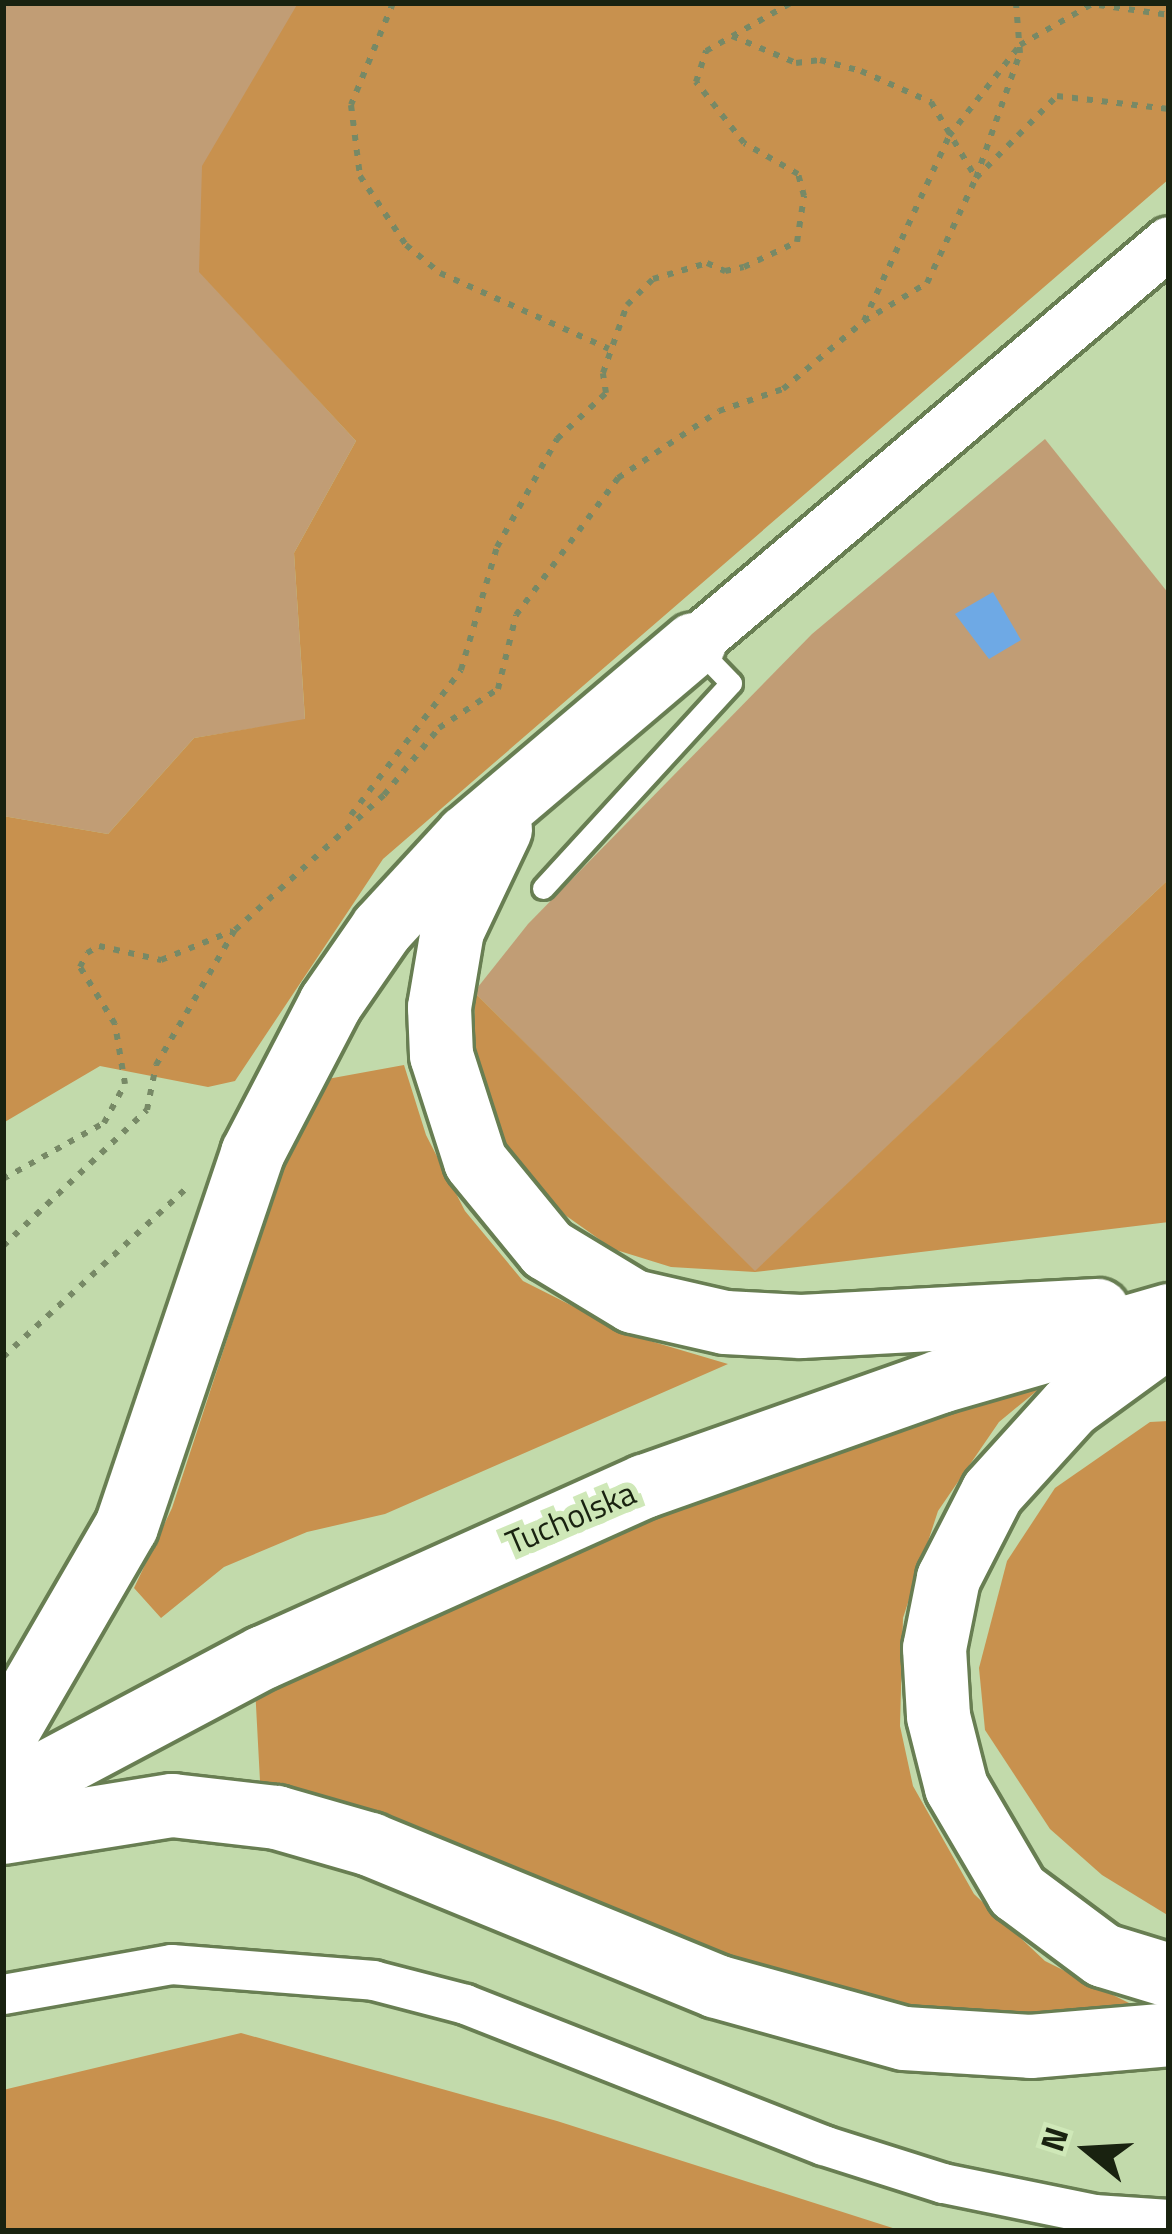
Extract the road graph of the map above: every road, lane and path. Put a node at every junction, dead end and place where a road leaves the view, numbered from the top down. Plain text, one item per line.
1 (393, 3) edge
2 (791, 3) edge
3 (1016, 3) edge
4 (1090, 3) edge
5 (1169, 15) edge
6 (732, 36) junction
7 (1020, 45) junction
8 (1169, 109) edge
9 (949, 136) junction
10 (976, 178) junction
11 (1169, 242) edge
12 (864, 321) junction
13 (609, 349) junction
14 (693, 644) junction
15 (527, 787) junction
16 (345, 823) junction
17 (543, 888) dead end
18 (235, 930) junction
19 (3, 1179) edge
20 (3, 1246) edge
21 (1169, 1306) edge
22 (1169, 1315) edge
23 (1169, 1334) edge
24 (3, 1738) edge
25 (3, 1796) edge
26 (3, 1832) edge
27 (1169, 1975) edge
28 (3, 1994) edge
29 (1169, 2034) edge
30 (1169, 2219) edge

1 - 13 path
2 - 6 path
3 - 7 path
4 - 5 path
4 - 7 path
6 - 9 path
6 - 13 path
7 - 9 path
7 - 10 path
8 - 10 path
9 - 10 path
9 - 12 path
10 - 12 path
11 - 14 street
12 - 16 path
13 - 16 path
14 - 15 main road
14 - 17 lane
15 - 21 main road
15 - 24 main road
16 - 18 path
18 - 19 path
18 - 20 path
22 - 25 main road, Tucholska
23 - 27 main road
26 - 29 main road
28 - 30 street

